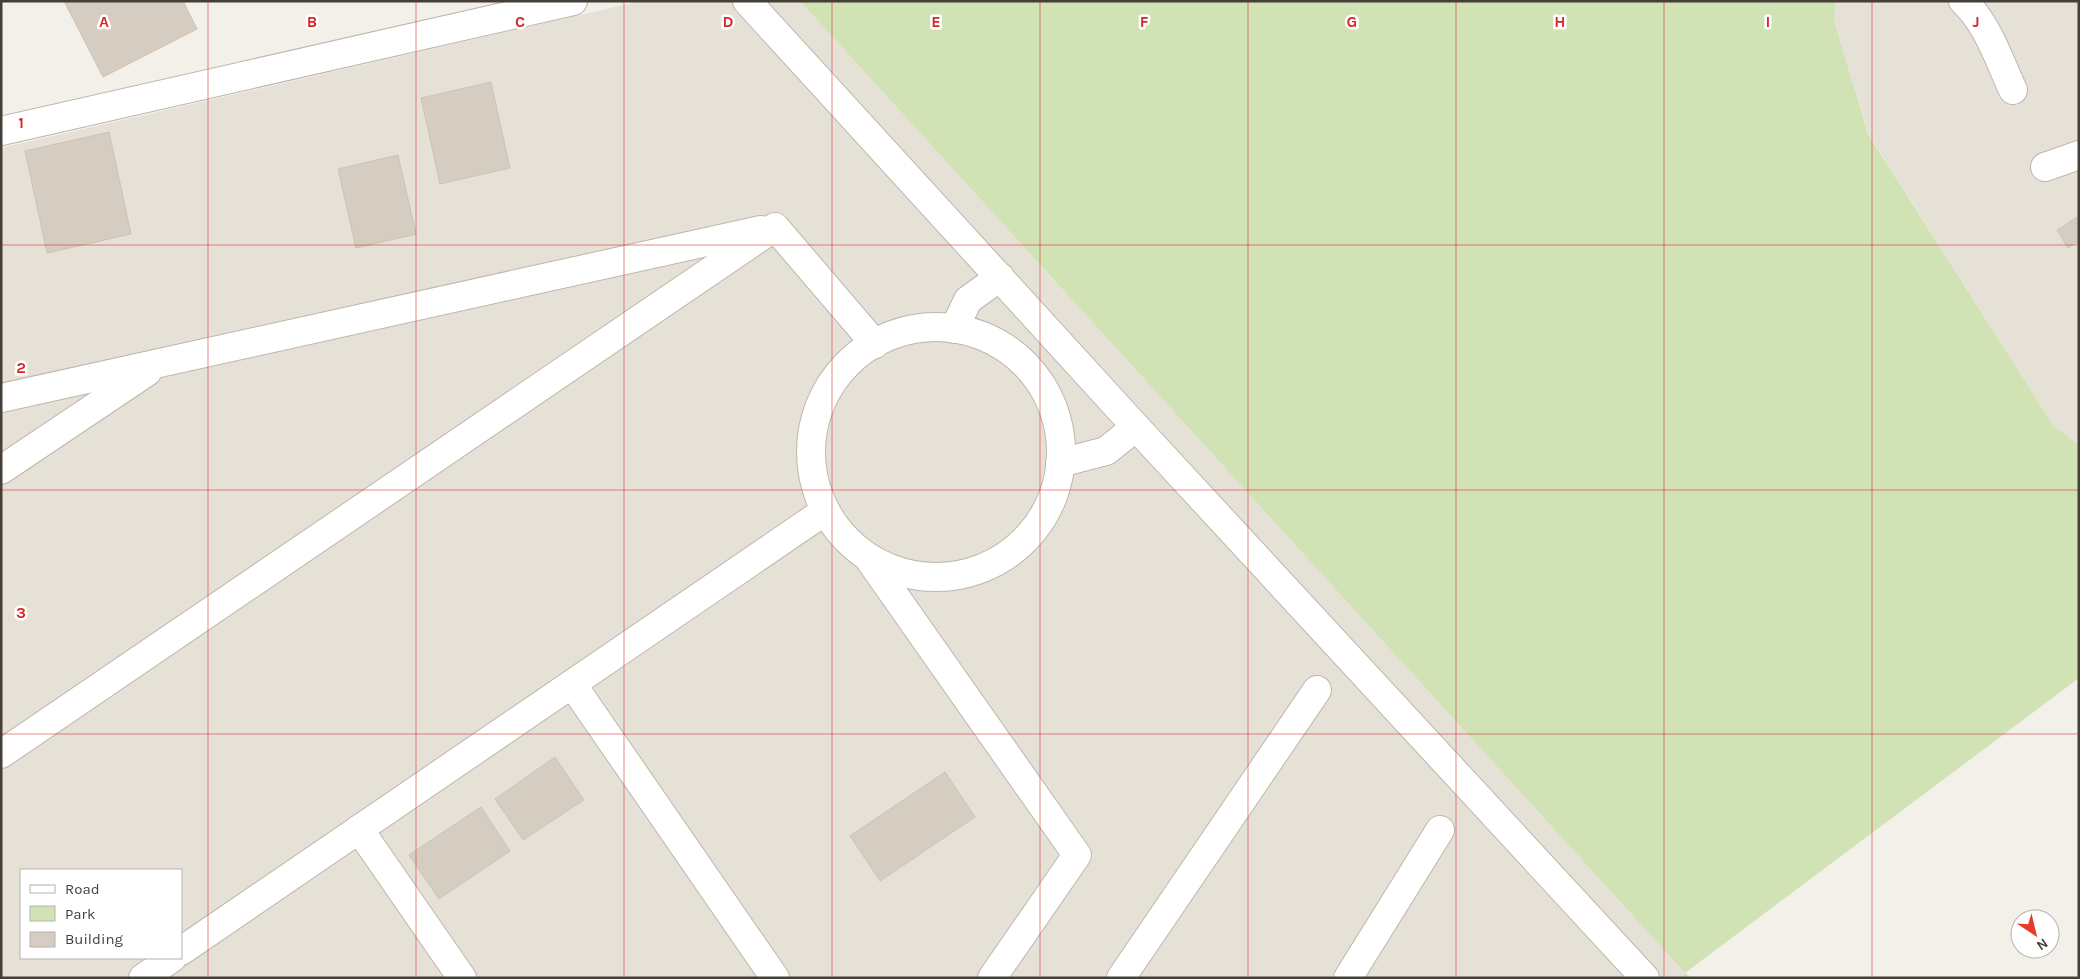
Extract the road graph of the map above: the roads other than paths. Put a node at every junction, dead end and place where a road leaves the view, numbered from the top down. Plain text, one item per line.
1 (573, 1) edge
2 (747, 1) edge
3 (1963, 1) edge
4 (2013, 90) dead end
5 (1, 131) edge
6 (2079, 155) edge
7 (2045, 167) dead end
8 (775, 227) junction
9 (1000, 277) junction
10 (954, 329) junction
11 (875, 344) junction
12 (161, 363) junction
13 (1, 398) edge
14 (1136, 428) junction
15 (1060, 464) junction
16 (1, 470) edge
17 (825, 511) junction
18 (868, 557) junction
19 (572, 684) junction
20 (1317, 690) dead end
21 (1, 754) edge
22 (359, 829) junction
23 (1440, 830) dead end
24 (182, 950) edge
25 (171, 959) edge
26 (996, 976) edge
27 (143, 978) edge
28 (462, 978) edge
29 (775, 978) edge
30 (1121, 978) edge
31 (1348, 978) edge
32 (1645, 978) edge

1 - 5 street
2 - 9 street
3 - 4 street
6 - 7 street
8 - 11 street
8 - 12 street
8 - 21 street
9 - 10 street
9 - 14 street
10 - 11 street
10 - 15 street
11 - 17 street
12 - 13 street
12 - 16 street
14 - 15 street
14 - 32 street
15 - 18 street
17 - 18 street
17 - 19 street
18 - 26 street
19 - 22 street
19 - 29 street
20 - 30 street
22 - 24 street
22 - 28 street
23 - 31 street
25 - 27 street

